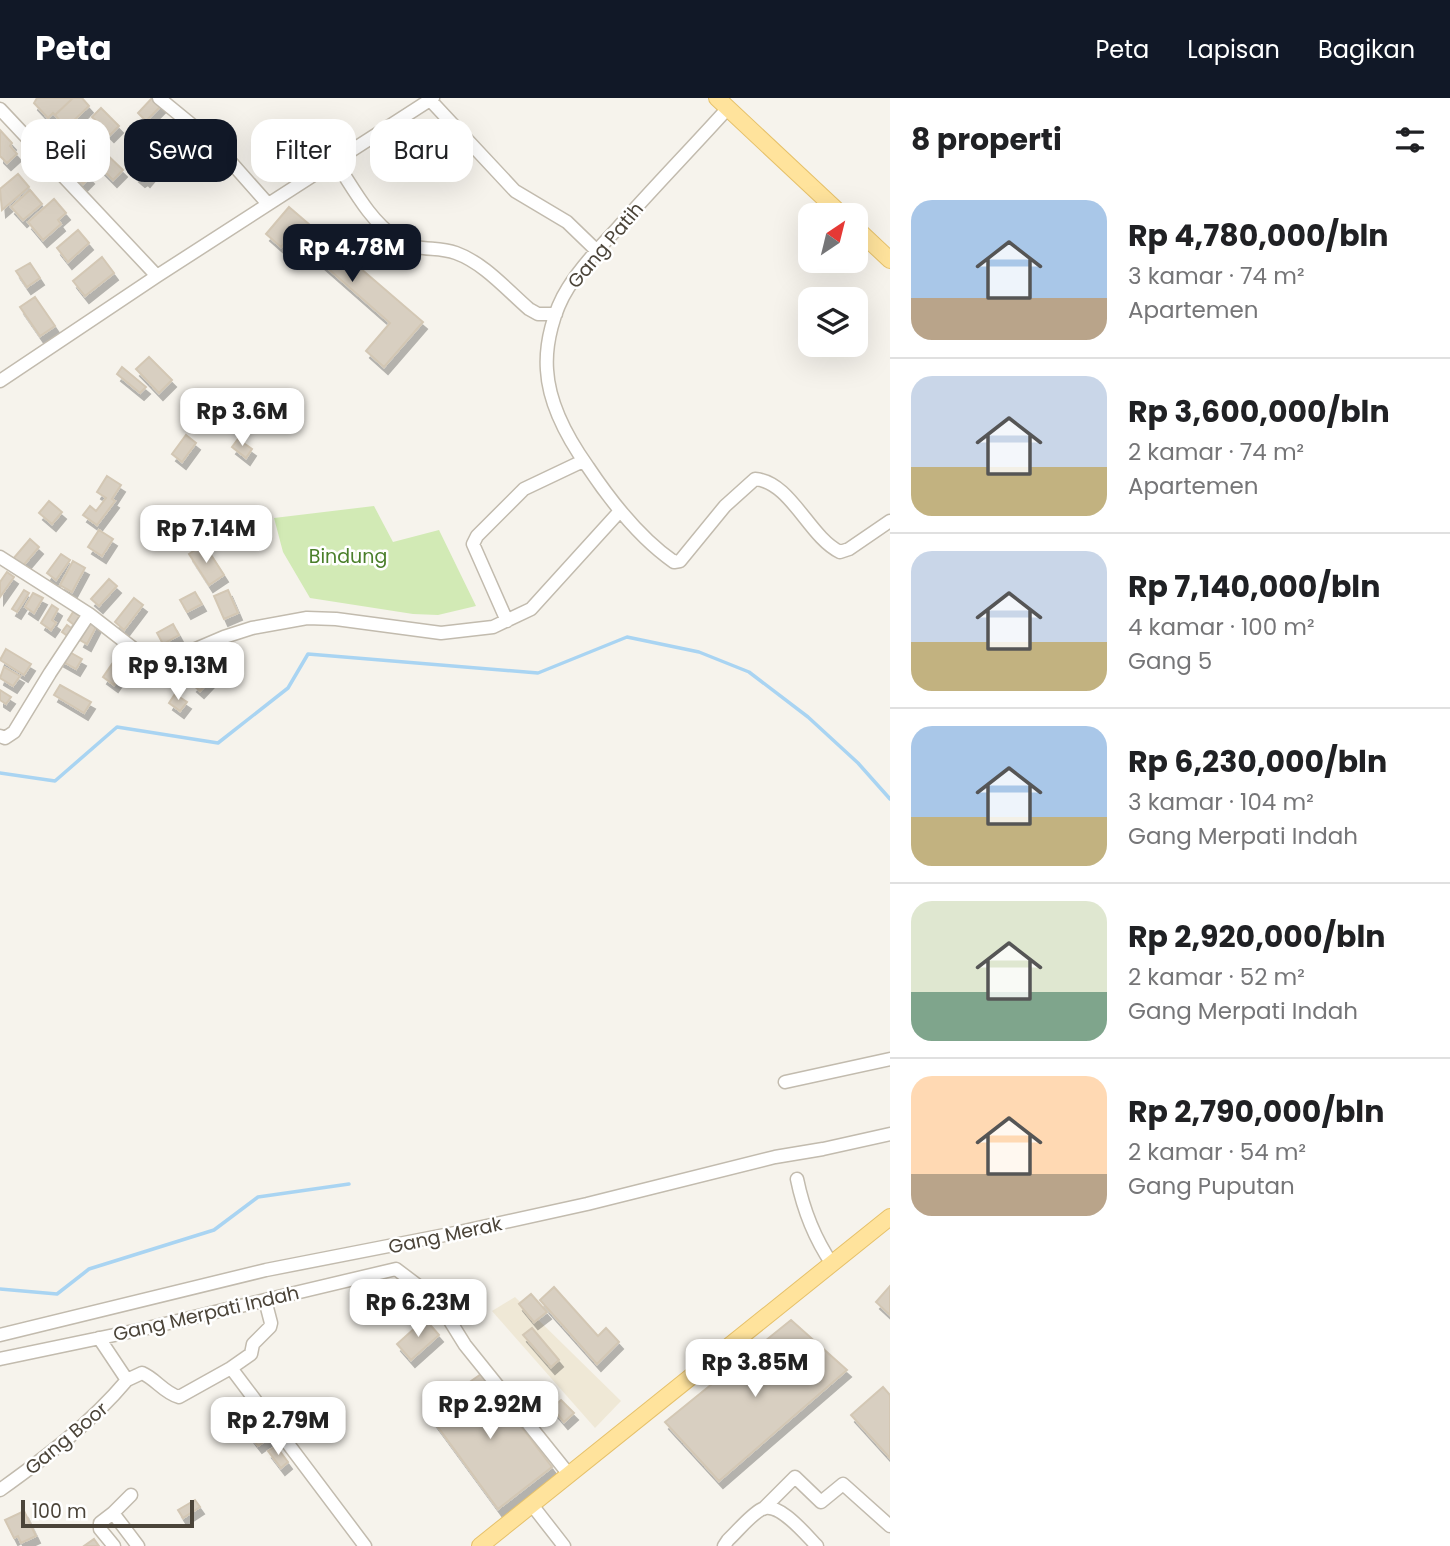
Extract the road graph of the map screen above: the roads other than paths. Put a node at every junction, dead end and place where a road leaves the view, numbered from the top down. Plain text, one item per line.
1 (159, 98) edge
2 (432, 99) edge
3 (723, 103) edge
4 (0, 109) edge
5 (356, 148) edge
6 (302, 182) edge
7 (350, 182) edge
8 (829, 203) edge
9 (268, 204) junction
10 (868, 239) edge
11 (597, 251) junction
12 (890, 260) edge
13 (157, 276) junction
14 (556, 314) junction
15 (0, 381) edge
16 (583, 461) junction
17 (620, 511) junction
18 (890, 521) edge
19 (0, 557) edge
20 (89, 614) junction
21 (507, 621) junction
22 (0, 736) edge
23 (890, 1059) edge
24 (785, 1082) dead end
25 (890, 1135) edge
26 (797, 1179) dead end
27 (890, 1217) edge
28 (832, 1264) junction
29 (265, 1300) junction
30 (0, 1335) edge
31 (99, 1338) junction
32 (0, 1359) edge
33 (231, 1368) junction
34 (127, 1380) junction
35 (567, 1472) dead end
36 (0, 1490) edge
37 (131, 1495) dead end
38 (532, 1505) junction
39 (763, 1509) junction
40 (113, 1513) junction
41 (890, 1526) edge
42 (114, 1546) edge
43 (138, 1546) edge
44 (365, 1546) edge
45 (480, 1546) edge
46 (564, 1546) edge
47 (724, 1546) edge
48 (817, 1546) edge

1 - 9 street
2 - 5 street
2 - 11 street
3 - 8 main road
3 - 11 street, Gang Patih
4 - 13 street
6 - 9 street
7 - 14 street
9 - 13 street
10 - 12 main road
11 - 14 street, Gang Patih
13 - 15 street
14 - 16 street, Gang Patih
16 - 17 street, Gang Patih
16 - 21 street
17 - 18 street, Gang Patih
17 - 21 street
19 - 20 street
20 - 21 street
20 - 22 street
23 - 24 street
25 - 30 street, Gang Merak
26 - 28 street
27 - 28 main road
28 - 38 main road
29 - 31 street, Gang Merpati Indah
29 - 33 street
29 - 35 street, Gang Merpati Indah
31 - 32 street, Gang Merpati Indah
31 - 34 street
33 - 34 street
33 - 44 street
34 - 36 street, Gang Boor
37 - 40 street
38 - 45 main road
38 - 46 street
39 - 41 street
39 - 47 street
39 - 48 street
40 - 42 street
40 - 43 street

